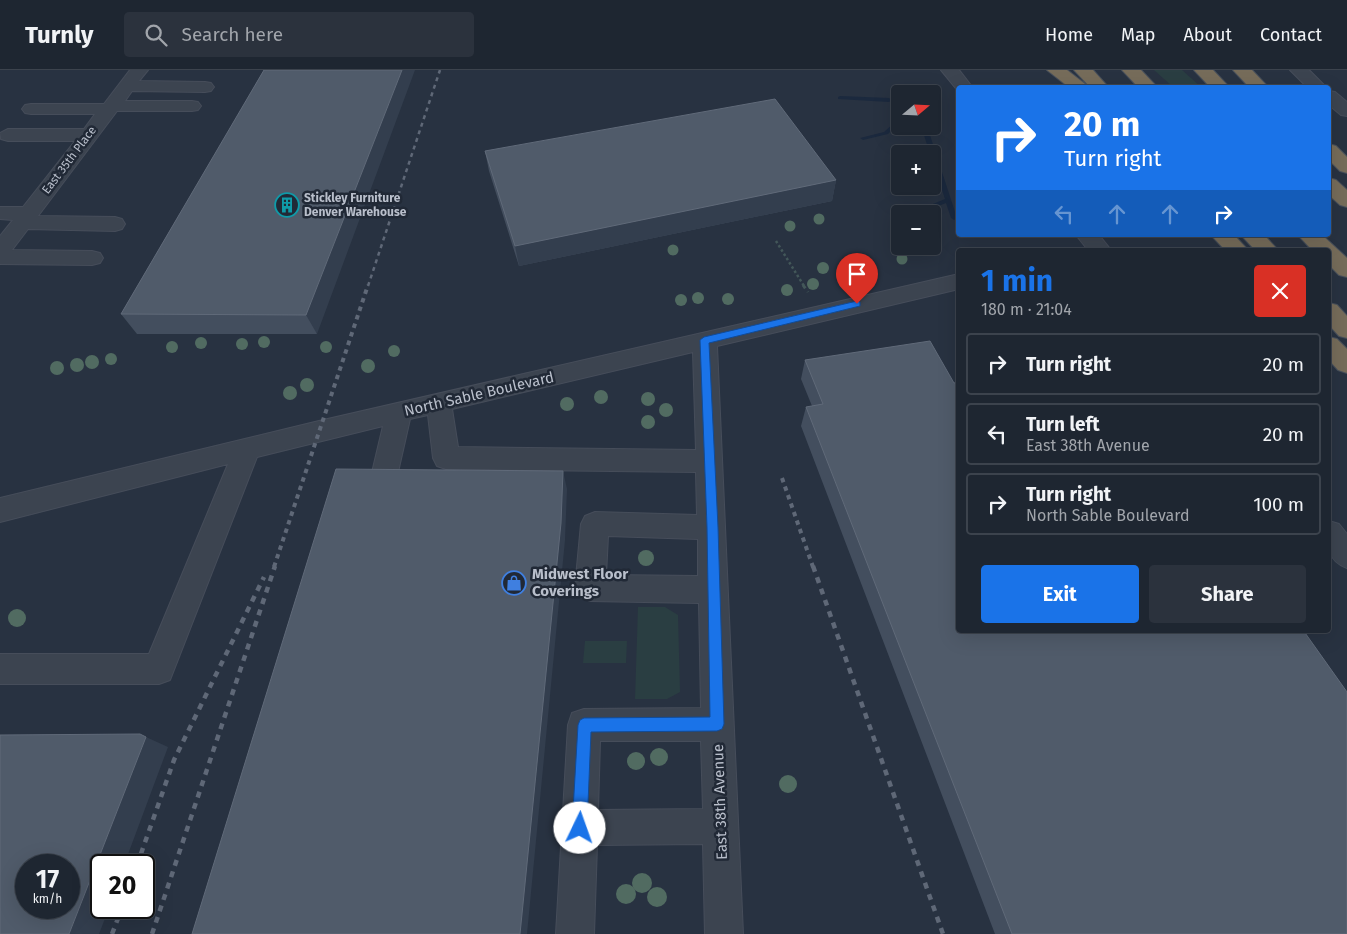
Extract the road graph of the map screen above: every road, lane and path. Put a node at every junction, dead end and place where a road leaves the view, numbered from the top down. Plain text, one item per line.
1 (138, 70) edge
2 (950, 70) edge
3 (1056, 70) edge
4 (1062, 70) edge
5 (1131, 70) edge
6 (1203, 70) edge
7 (1242, 70) edge
8 (1298, 70) edge
9 (1079, 81) edge
10 (962, 85) edge
11 (1092, 85) edge
12 (1147, 85) edge
13 (1219, 85) edge
14 (1258, 85) edge
15 (1316, 85) edge
16 (126, 86) junction
17 (204, 87) dead end
18 (1331, 98) edge
19 (192, 106) dead end
20 (109, 108) junction
21 (31, 109) dead end
22 (1347, 111) edge
23 (8, 135) dead end
24 (88, 136) junction
25 (1331, 152) edge
26 (1347, 167) edge
27 (1331, 186) edge
28 (1347, 201) edge
29 (0, 213) edge
30 (25, 218) junction
31 (115, 224) dead end
32 (1224, 237) edge
33 (1254, 237) edge
34 (1311, 237) edge
35 (776, 241) dead end
36 (1235, 248) edge
37 (1265, 248) edge
38 (1323, 248) edge
39 (1, 250) edge
40 (1331, 255) edge
41 (92, 258) dead end
42 (1347, 270) edge
43 (956, 282) edge
44 (820, 312) junction
45 (1331, 314) edge
46 (1347, 330) edge
47 (704, 340) junction
48 (1331, 347) edge
49 (1347, 364) edge
50 (439, 403) junction
51 (399, 412) junction
52 (247, 449) junction
53 (708, 461) junction
54 (383, 481) edge
55 (0, 510) edge
56 (712, 527) junction
57 (1331, 535) edge
58 (1347, 555) edge
59 (712, 590) junction
60 (0, 669) edge
61 (717, 724) junction
62 (721, 826) junction
63 (580, 828) junction
64 (575, 934) edge
65 (724, 934) edge

1 - 16 street, East 35th Place
2 - 10 street
3 - 9 highway
4 - 9 highway
5 - 12 highway
6 - 13 highway
7 - 14 highway
8 - 15 street
9 - 11 highway
16 - 17 street
16 - 20 street, East 35th Place
18 - 22 street
19 - 20 street
20 - 21 street
20 - 24 street, East 35th Place
23 - 24 street
24 - 30 street, East 35th Place
25 - 26 highway
27 - 28 highway
29 - 30 street
30 - 31 street
30 - 39 street, East 35th Place
32 - 36 highway
33 - 37 highway
34 - 38 highway
35 - 44 path
39 - 41 street
40 - 42 highway
43 - 44 street, North Sable Boulevard
44 - 47 street, North Sable Boulevard
45 - 46 highway
47 - 50 street, North Sable Boulevard
47 - 53 street, East 38th Avenue
48 - 49 highway
50 - 51 street, North Sable Boulevard
50 - 53 street
51 - 52 street, North Sable Boulevard
51 - 54 street
52 - 55 street, North Sable Boulevard
52 - 60 street
53 - 56 street, East 38th Avenue
56 - 59 street, East 38th Avenue
56 - 59 street
57 - 58 street
59 - 61 street, East 38th Avenue
61 - 62 street, East 38th Avenue
61 - 63 street
62 - 63 street
62 - 65 street, East 38th Avenue
63 - 64 street

